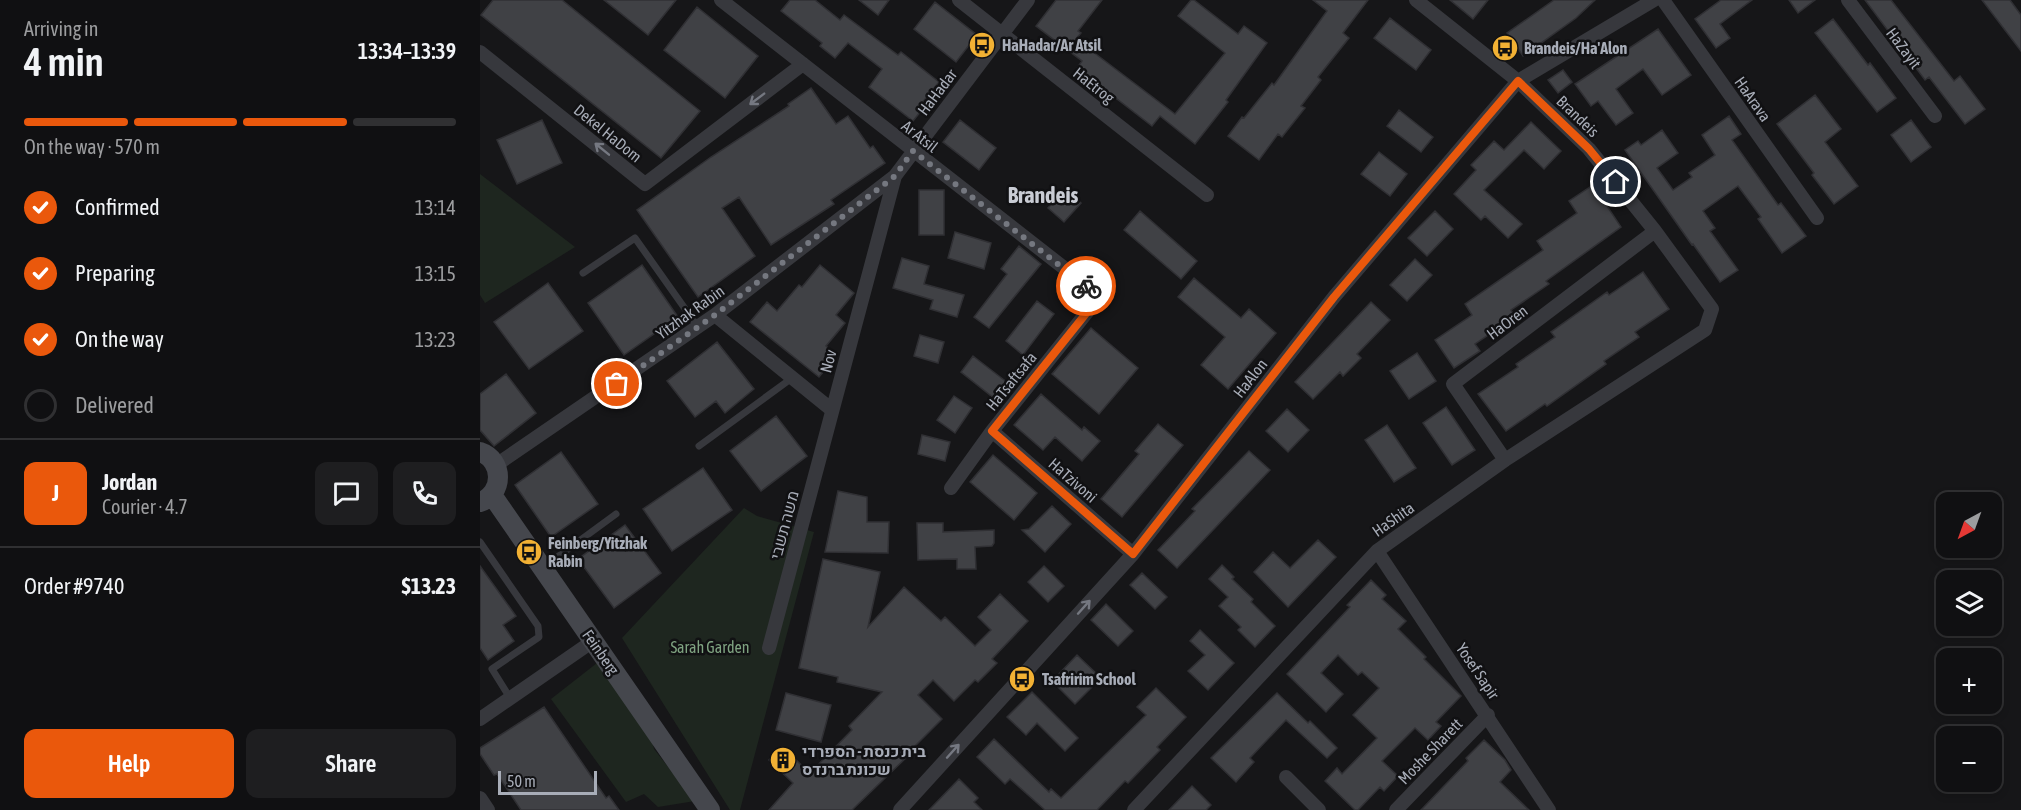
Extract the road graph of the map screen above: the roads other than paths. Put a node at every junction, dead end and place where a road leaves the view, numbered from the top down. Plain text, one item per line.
1 (721, 0) edge
2 (959, 0) edge
3 (1028, 0) edge
4 (1416, 0) edge
5 (1654, 0) edge
6 (1663, 0) edge
7 (1848, 0) edge
8 (1002, 34) junction
9 (480, 52) edge
10 (803, 64) junction
11 (1518, 81) junction
12 (1935, 116) dead end
13 (913, 151) junction
14 (895, 176) junction
15 (1207, 195) dead end
16 (1818, 218) dead end
17 (1655, 231) junction
18 (583, 273) dead end
19 (1100, 296) joint
20 (1712, 309) joint
21 (715, 315) junction
22 (698, 327) junction
23 (792, 378) junction
24 (832, 410) junction
25 (992, 431) junction
26 (699, 446) dead end
27 (480, 452) edge
28 (1505, 460) junction
29 (496, 465) junction
30 (951, 488) dead end
31 (486, 498) edge
32 (616, 514) dead end
33 (480, 542) edge
34 (1377, 551) junction
35 (1133, 554) junction
36 (543, 567) junction
37 (593, 641) junction
38 (769, 648) dead end
39 (510, 698) junction
40 (1488, 715) junction
41 (480, 718) edge
42 (1286, 777) dead end
43 (480, 798) edge
44 (488, 810) edge
45 (710, 810) edge
46 (900, 810) edge
47 (1134, 810) edge
48 (1319, 810) edge
49 (1396, 810) edge
50 (1549, 810) edge

1 - 10 street, Ar Atsil
2 - 8 street, HaEtrog
3 - 8 street, HaHadar
4 - 11 street, Brandeis
5 - 11 street, HaAlon
6 - 16 street, HaArava
7 - 12 street, HaZayit
8 - 13 street, HaHadar
8 - 15 street, HaEtrog
10 -> 9 street, Dekel HaDom
10 - 13 street, Ar Atsil
11 - 17 street, Brandeis
11 - 35 street, HaAlon
13 - 14 street, HaHadar
13 - 19 street, Ar Atsil
14 - 21 street, Yitzhak Rabin
14 - 24 street, Nov
17 - 20 street, Brandeis
17 - 28 street, HaOren
18 - 22 lane
19 - 25 street, HaTsaftsafa
20 - 28 street, HaShita
21 - 22 street, Yitzhak Rabin
21 - 23 street, Nov
22 - 29 street, Yitzhak Rabin
23 - 24 street, Nov
23 - 26 lane
24 - 38 street, משה תשבי
25 - 30 street, HaTsaftsafa
25 - 35 street, HaTzivoni
27 - 29 street
28 - 34 street, HaShita
29 - 31 street
31 - 36 street, Feinberg
32 - 36 lane
33 - 39 lane
34 - 40 street, Yosef Sapir
34 - 47 street, HaShita
46 -> 35 street, HaAlon
36 - 37 street, Feinberg
37 - 39 street
37 - 45 street, Feinberg
39 - 41 street
40 - 49 street, Moshe Sharett
40 - 50 street, Yosef Sapir
42 - 48 street
43 - 44 street

